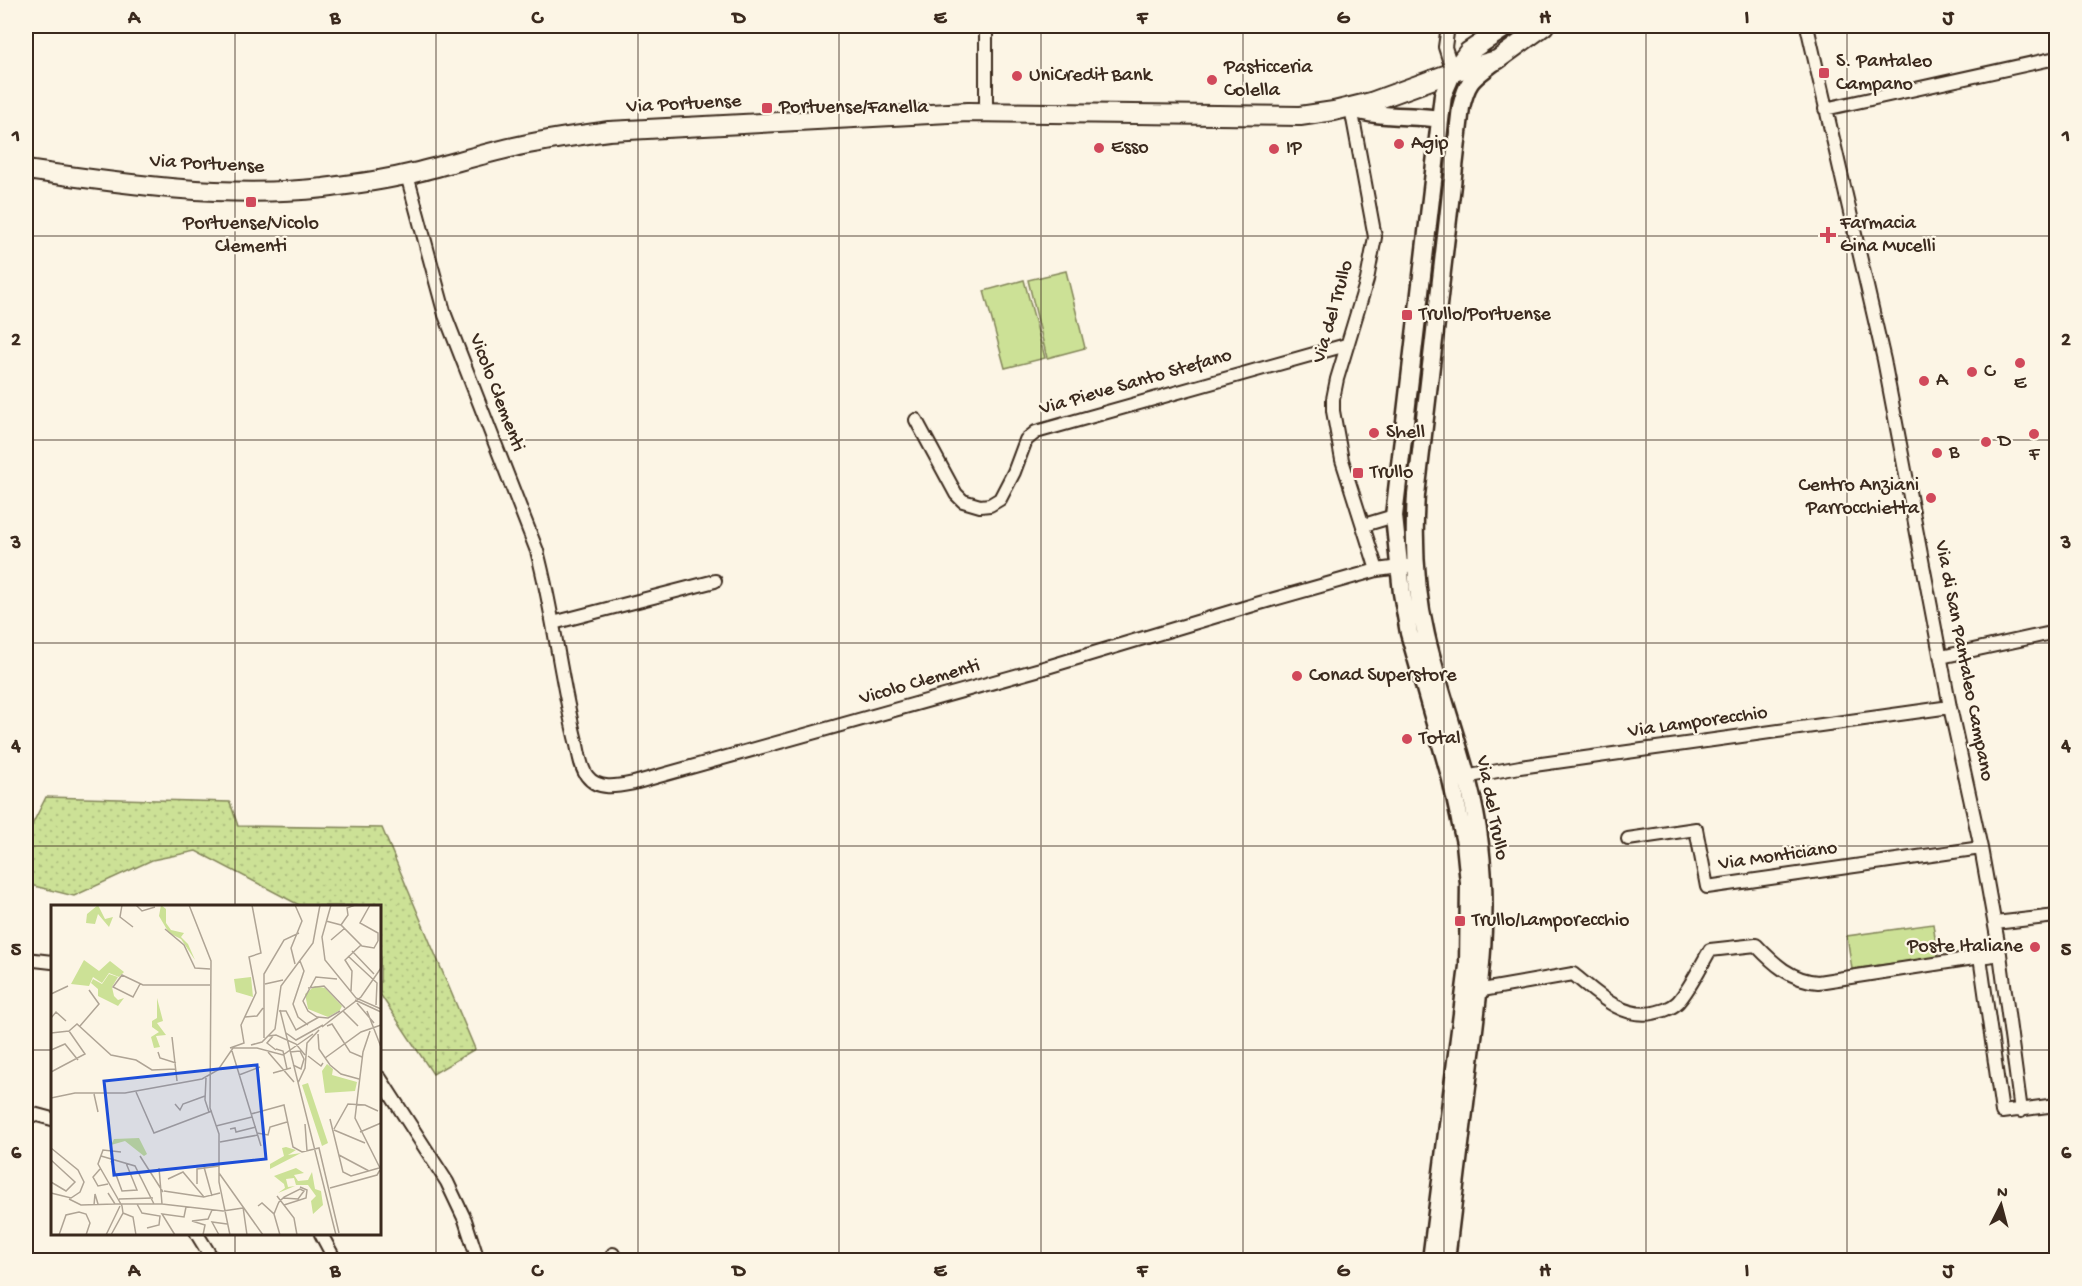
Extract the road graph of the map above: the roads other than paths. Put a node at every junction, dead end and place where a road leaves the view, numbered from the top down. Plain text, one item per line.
1 (986, 26) edge
2 (1448, 26) edge
3 (1507, 26) edge
4 (1544, 26) edge
5 (1807, 26) edge
6 (2056, 58) edge
7 (1497, 60) junction
8 (1453, 72) junction
9 (1461, 107) junction
10 (1351, 108) junction
11 (1825, 108) junction
12 (986, 112) junction
13 (1440, 119) junction
14 (26, 170) edge
15 (407, 175) junction
16 (1346, 345) junction
17 (1411, 366) junction
18 (1431, 369) junction
19 (916, 420) dead end
20 (1395, 516) junction
21 (1364, 525) junction
22 (1407, 566) junction
23 (1377, 570) junction
24 (715, 581) dead end
25 (553, 623) junction
26 (2056, 632) edge
27 (1941, 657) junction
28 (1950, 707) junction
29 (1459, 778) junction
30 (1628, 839) dead end
31 (1982, 848) junction
32 (2056, 916) edge
33 (1995, 922) junction
34 (2000, 954) junction
35 (1980, 957) junction
36 (26, 959) edge
37 (51, 963) edge
38 (1472, 992) junction
39 (381, 1080) edge
40 (2056, 1105) edge
41 (2021, 1111) junction
42 (26, 1112) edge
43 (51, 1119) edge
44 (1445, 1198) junction
45 (198, 1235) edge
46 (322, 1235) edge
47 (213, 1260) edge
48 (335, 1260) edge
49 (478, 1260) edge
50 (1431, 1260) edge
51 (1446, 1260) edge

1 - 12 street
2 - 8 street
3 - 8 main road, Via Portuense
4 - 7 main road, Via Portuense
5 - 11 street, Via di San Pantaleo Campano
6 - 11 street
7 - 8 main road, Via Portuense
7 - 9 street, Via del Trullo
8 - 9 street, Via del Trullo
8 - 10 main road, Via Portuense
8 - 13 street, Via del Trullo
9 - 18 street, Via del Trullo
10 - 12 main road, Via Portuense
10 - 13 street, Via Portuense
10 - 16 street, Via del Trullo
11 - 27 street, Via di San Pantaleo Campano
12 - 15 main road, Via Portuense
13 - 17 street, Via del Trullo
14 - 15 main road, Via Portuense
15 - 25 street, Vicolo Clementi
16 - 19 street, Via Pieve Santo Stefano
16 - 21 street, Via del Trullo
17 - 18 street
17 - 20 street, Via del Trullo
18 - 22 street, Via del Trullo
20 - 21 street
20 - 22 street, Via del Trullo
21 - 23 street, Via del Trullo
22 - 23 street, Vicolo Clementi
22 - 29 street, Via del Trullo
23 - 25 street, Vicolo Clementi
24 - 25 street
26 - 27 street
27 - 28 street, Via di San Pantaleo Campano
28 - 29 street, Via Lamporecchio
28 - 31 street, Via di San Pantaleo Campano
29 - 38 street, Via del Trullo
30 - 31 street, Via Monticiano
31 - 33 street, Via di San Pantaleo Campano
32 - 33 street
33 - 34 street, Via di San Pantaleo Campano
34 - 35 street
34 - 41 street, Via di San Pantaleo Campano
35 - 38 street
35 - 41 street
36 - 37 street
38 - 44 street, Via del Trullo
39 - 49 street
40 - 41 street
42 - 43 street
44 - 50 street, Via del Trullo
44 - 51 street, Via del Trullo
45 - 47 street
46 - 48 street

